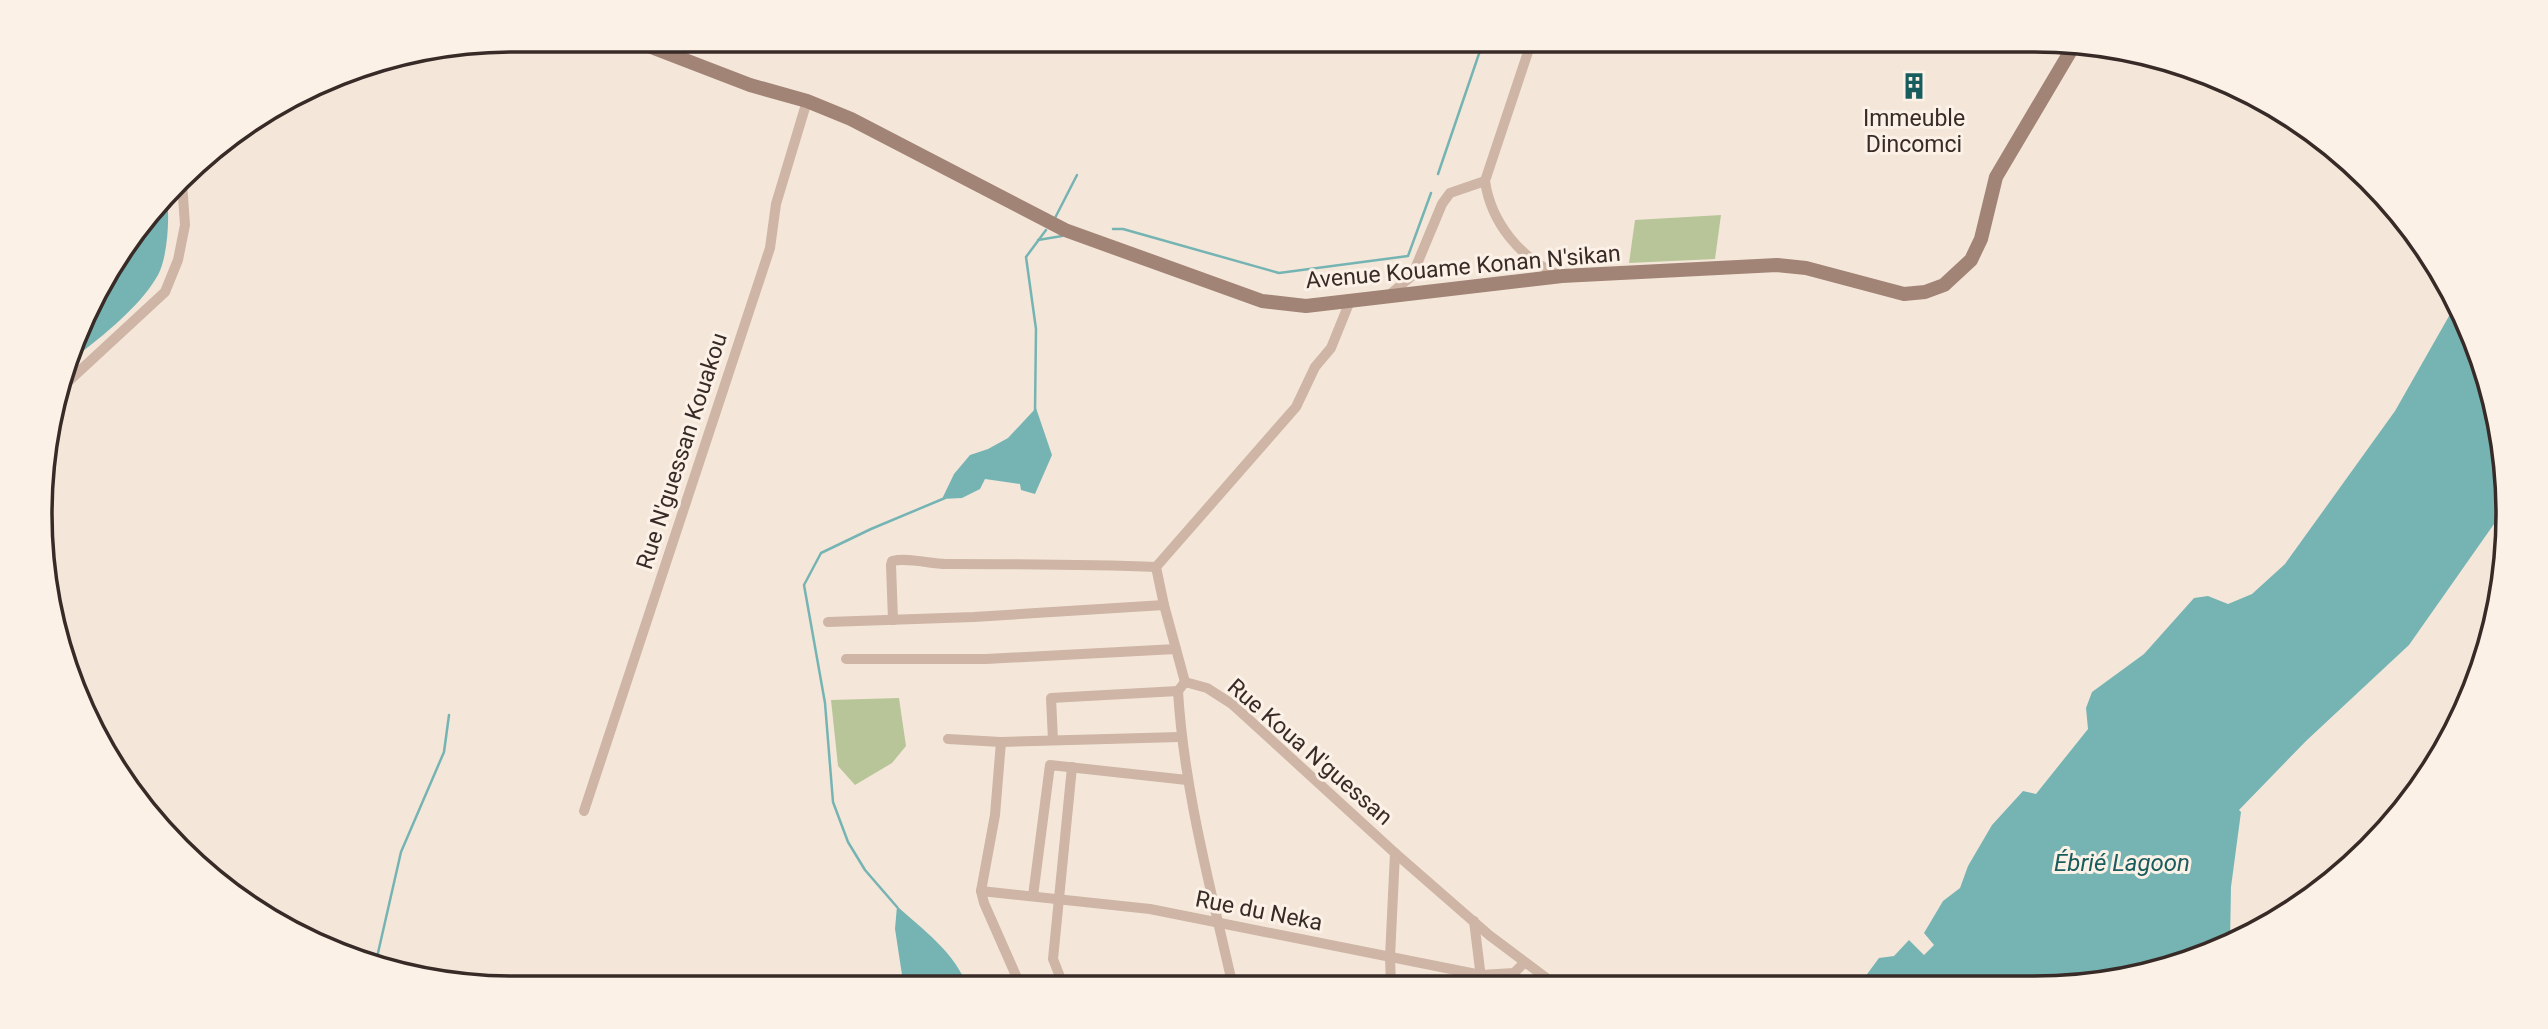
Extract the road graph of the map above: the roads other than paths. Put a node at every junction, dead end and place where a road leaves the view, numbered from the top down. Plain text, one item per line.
1 (664, 52) edge
2 (1528, 52) edge
3 (2069, 54) edge
4 (807, 102) junction
5 (1485, 181) junction
6 (183, 193) edge
7 (1562, 276) junction
8 (1389, 296) junction
9 (1350, 301) junction
10 (74, 376) edge
11 (1156, 567) junction
12 (1164, 605) junction
13 (893, 620) junction
14 (828, 622) dead end
15 (1176, 649) junction
16 (846, 659) dead end
17 (1185, 682) junction
18 (1178, 691) junction
19 (1180, 737) junction
20 (948, 739) dead end
21 (1053, 740) junction
22 (1001, 742) junction
23 (1072, 767) junction
24 (1187, 780) junction
25 (584, 811) dead end
26 (1395, 853) junction
27 (981, 891) junction
28 (1033, 896) junction
29 (1057, 900) junction
30 (1474, 921) junction
31 (1219, 923) junction
32 (1390, 957) junction
33 (1524, 963) junction
34 (1016, 976) edge
35 (1060, 976) edge
36 (1231, 976) edge
37 (1391, 976) edge
38 (1462, 976) edge
39 (1480, 976) edge
40 (1502, 976) edge
41 (1543, 976) edge

1 - 4 street, Avenue Kouame Konan N'sikan
2 - 5 street
3 - 7 street, Avenue Kouame Konan N'sikan
4 - 9 street, Avenue Kouame Konan N'sikan
4 - 25 street, Rue N'guessan Kouakou
5 - 7 street
5 - 8 street
6 - 10 street
7 - 8 street, Avenue Kouame Konan N'sikan
8 - 9 street, Avenue Kouame Konan N'sikan
9 - 11 street
11 - 12 street
11 - 13 street
12 - 13 street
12 - 15 street
13 - 14 street
15 - 16 street
15 - 17 street
17 - 18 street
17 - 26 street, Rue Koua N'guessan
18 - 19 street
18 - 21 street
19 - 21 street
19 - 24 street
20 - 22 street
21 - 22 street
22 - 27 street
23 - 24 street
23 - 28 street
23 - 29 street
24 - 31 street
26 - 30 street, Rue Koua N'guessan
26 - 32 street
27 - 28 street, Rue du Neka
27 - 34 street
28 - 29 street, Rue du Neka
29 - 31 street, Rue du Neka
29 - 35 street
30 - 33 street, Rue Koua N'guessan
30 - 39 street
31 - 32 street, Rue du Neka
31 - 36 street
32 - 37 street
32 - 38 street, Rue du Neka
33 - 40 street, Rue du Neka
33 - 41 street, Rue Koua N'guessan

